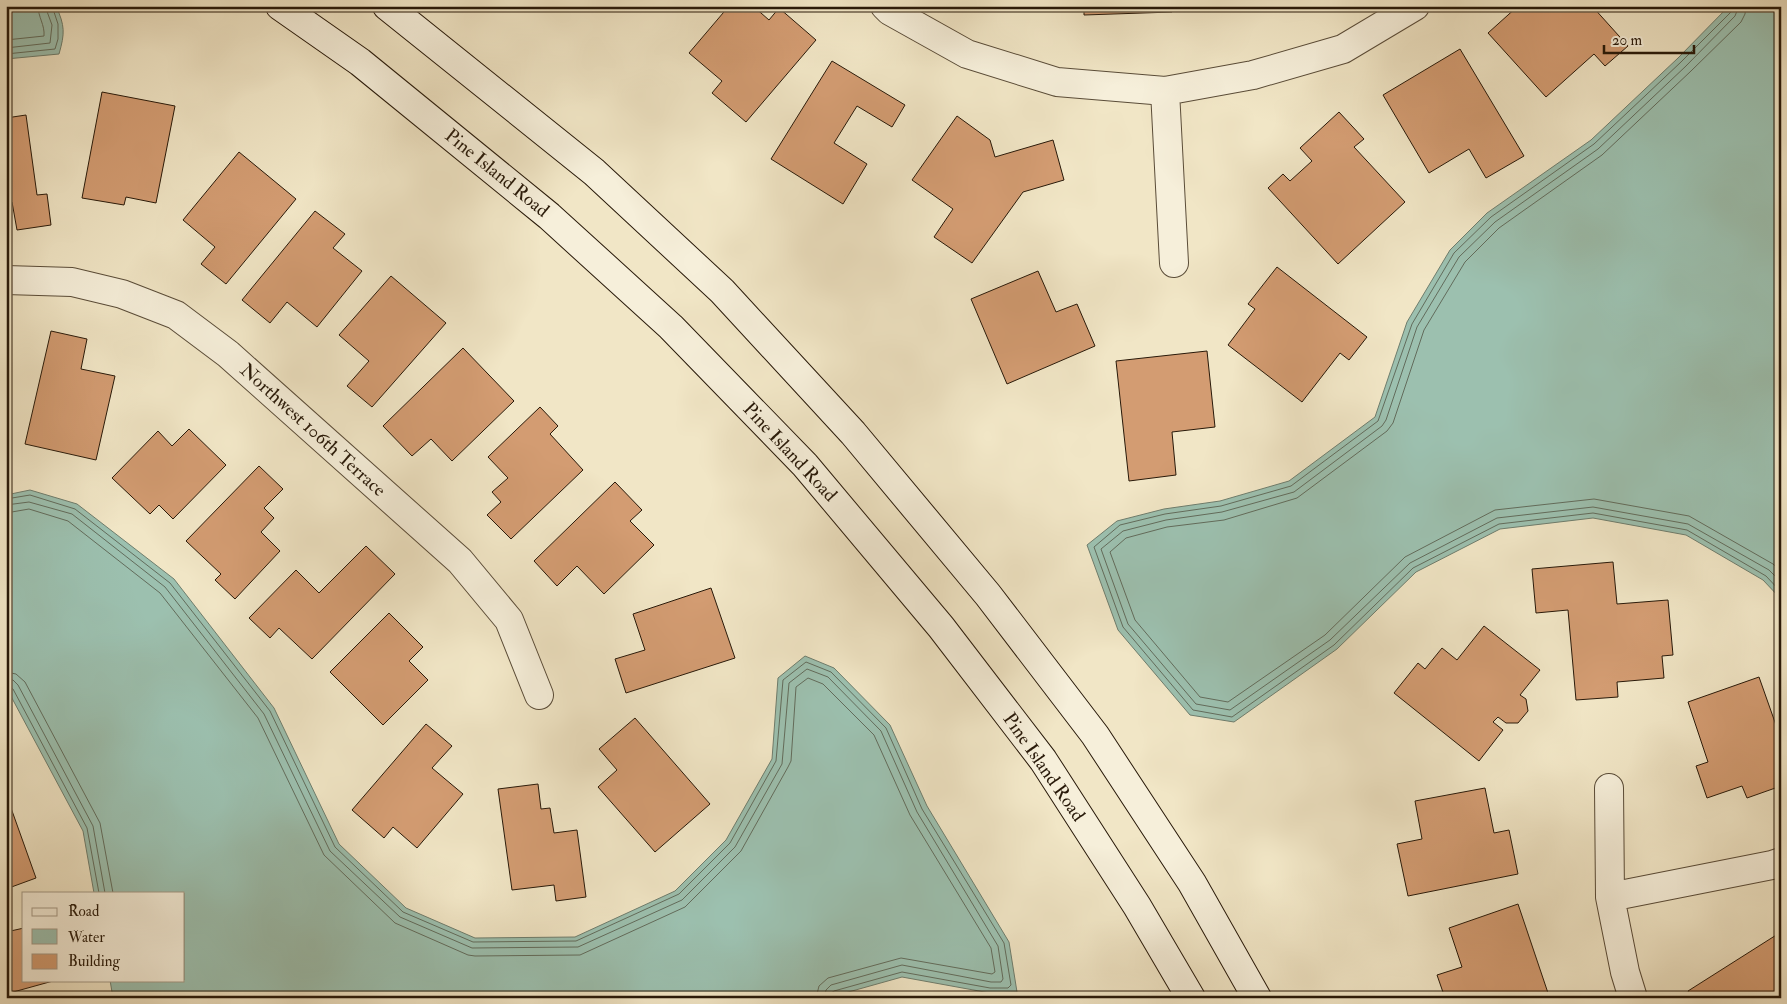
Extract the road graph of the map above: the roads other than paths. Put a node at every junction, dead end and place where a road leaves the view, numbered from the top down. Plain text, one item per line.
1 (280, 6) edge
2 (387, 6) edge
3 (885, 6) edge
4 (1415, 6) edge
5 (1165, 91) junction
6 (1174, 263) dead end
7 (6, 280) edge
8 (539, 695) dead end
9 (1608, 788) dead end
10 (1781, 862) edge
11 (1610, 897) junction
12 (1191, 998) edge
13 (1258, 998) edge
14 (1633, 998) edge

1 - 12 main road, Pine Island Road
2 - 13 main road
3 - 5 main road
4 - 5 main road
5 - 6 main road
7 - 8 main road, Northwest 106th Terrace
9 - 11 main road
10 - 11 main road
11 - 14 main road

